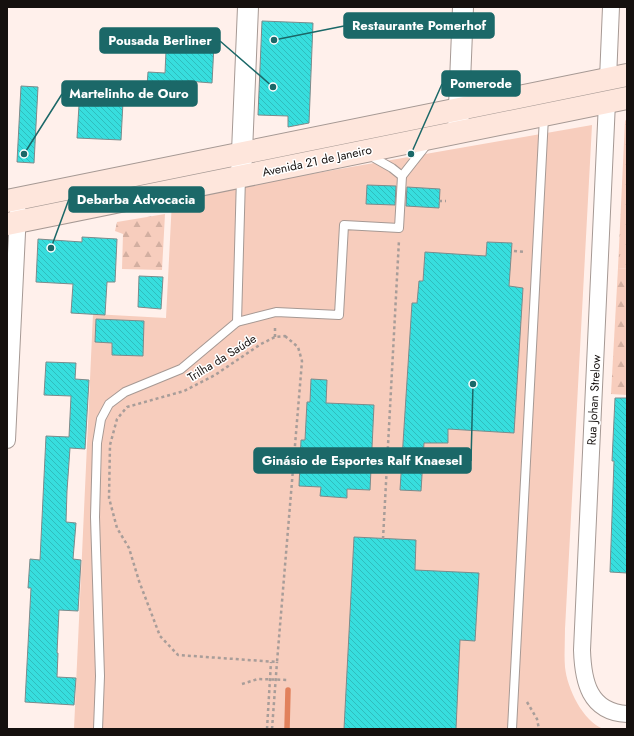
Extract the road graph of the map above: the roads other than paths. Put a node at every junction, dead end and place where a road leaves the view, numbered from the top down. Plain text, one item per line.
1 (248, 7) edge
2 (463, 7) edge
3 (612, 7) edge
4 (618, 77) edge
5 (617, 100) edge
6 (543, 103) junction
7 (459, 109) junction
8 (458, 132) junction
9 (432, 137) junction
10 (360, 152) junction
11 (242, 153) junction
12 (241, 176) junction
13 (402, 176) junction
14 (13, 200) edge
15 (12, 223) edge
16 (237, 322) junction
17 (7, 440) edge
18 (627, 714) edge
19 (98, 729) edge
20 (512, 729) edge

1 - 11 street
2 - 7 street
3 - 4 street
4 - 5 main road
4 - 6 main road, Avenida 21 de Janeiro
5 - 6 main road, Avenida 21 de Janeiro
5 - 18 street, Rua Johan Strelow
6 - 7 main road, Avenida 21 de Janeiro
6 - 8 main road, Avenida 21 de Janeiro
6 - 20 lane
7 - 8 street
7 - 11 main road, Avenida 21 de Janeiro
8 - 9 main road, Avenida 21 de Janeiro
9 - 10 main road, Avenida 21 de Janeiro
9 - 13 lane
10 - 12 main road, Avenida 21 de Janeiro
10 - 13 lane
11 - 12 street
11 - 14 main road, Avenida 21 de Janeiro
12 - 15 main road, Avenida 21 de Janeiro
12 - 16 lane
13 - 16 lane
14 - 15 street
15 - 17 street
16 - 19 lane

